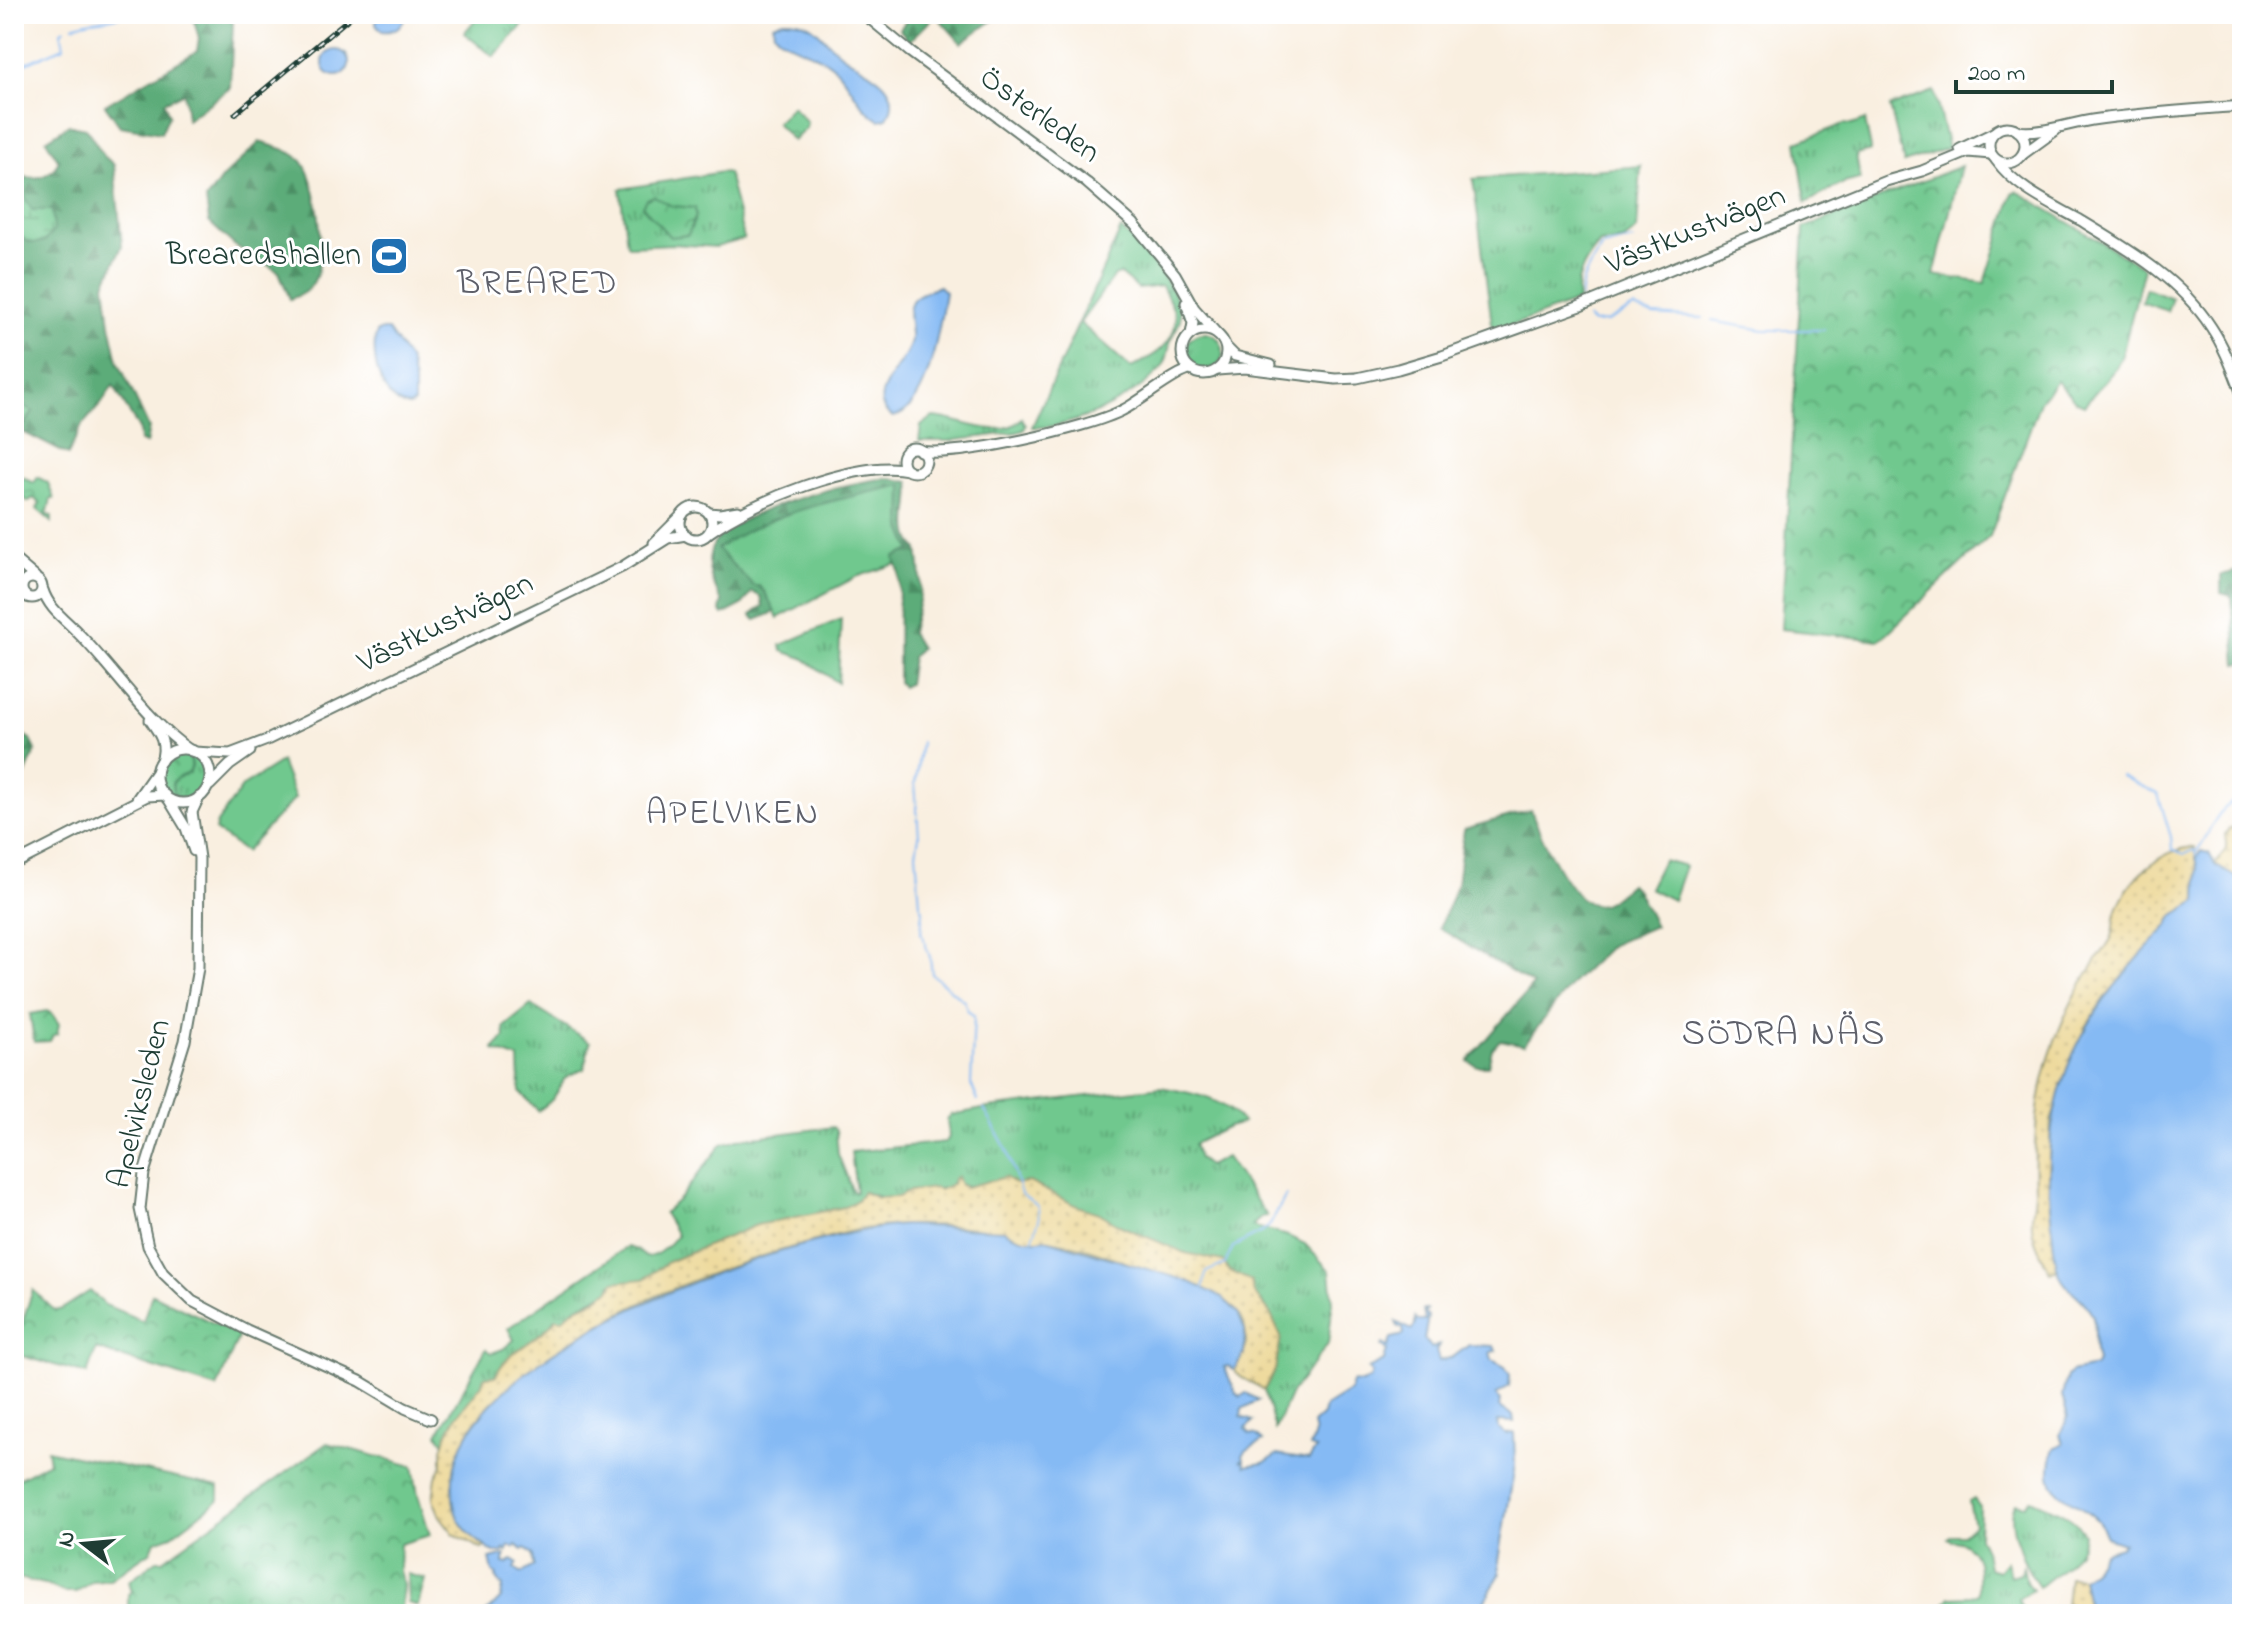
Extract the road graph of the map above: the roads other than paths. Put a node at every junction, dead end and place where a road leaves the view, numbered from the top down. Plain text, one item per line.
1 (864, 14) edge
2 (2242, 106) edge
3 (2065, 125) junction
4 (2018, 131) junction
5 (1993, 133) junction
6 (1994, 157) junction
7 (2020, 157) junction
8 (1898, 177) junction
9 (2023, 187) junction
10 (1172, 271) junction
11 (1513, 331) junction
12 (1191, 334) junction
13 (1218, 335) junction
14 (1226, 347) junction
15 (1182, 353) junction
16 (1191, 370) junction
17 (1217, 370) junction
18 (2242, 394) edge
19 (1128, 407) junction
20 (920, 451) junction
21 (954, 452) junction
22 (904, 453) junction
23 (924, 466) junction
24 (871, 470) junction
25 (908, 470) junction
26 (745, 509) junction
27 (709, 513) junction
28 (683, 514) junction
29 (710, 532) junction
30 (686, 535) junction
31 (647, 552) junction
32 (14, 561) edge
33 (35, 577) junction
34 (22, 585) junction
35 (43, 590) junction
36 (31, 598) junction
37 (58, 615) junction
38 (132, 694) junction
39 (267, 740) junction
40 (192, 751) junction
41 (160, 765) junction
42 (207, 789) junction
43 (166, 796) junction
44 (199, 797) junction
45 (125, 809) junction
46 (14, 864) edge
47 (199, 877) junction
48 (431, 1419) dead end

1 - 10 street, Österleden
2 - 3 street, Västkustvägen
3 - 4 street, Västkustvägen
3 - 7 street, Västkustvägen
4 - 5 street, Västkustvägen
4 - 7 street
5 - 6 street
5 - 8 street, Västkustvägen
6 - 7 street, Västkustvägen
6 - 8 street, Västkustvägen
6 - 9 street
7 - 9 street
8 - 11 street, Västkustvägen
9 - 18 street
10 - 12 street, Österleden
10 - 13 street, Österleden
11 - 14 street, Västkustvägen
11 - 17 street, Västkustvägen
12 - 13 street
12 - 15 street
13 - 14 street
14 - 17 street
15 - 16 street
15 - 19 street
16 - 17 street
16 - 19 street
19 - 21 street
20 - 21 street
20 - 22 street
20 - 23 street
21 - 23 street
22 - 24 street
22 - 25 street
23 - 25 street
24 - 25 street
24 - 26 street
26 - 27 street
26 - 29 street
27 - 28 street
27 - 29 street
28 - 30 street
28 - 31 street, Västkustvägen
29 - 30 street
30 - 31 street, Västkustvägen
31 - 39 street, Västkustvägen
32 - 33 street
32 - 34 street
33 - 34 street
33 - 35 street
34 - 36 street
35 - 36 street
35 - 37 street
36 - 37 street
37 - 38 street
38 - 40 street
38 - 41 street
39 - 40 street, Västkustvägen
39 - 42 street, Västkustvägen
40 - 41 street
40 - 42 street
41 - 43 street
41 - 45 street
42 - 44 street
43 - 44 street
43 - 45 street
43 - 47 street, Apelviksleden
44 - 47 street, Apelviksleden
45 - 46 street
47 - 48 street, Apelviksleden

